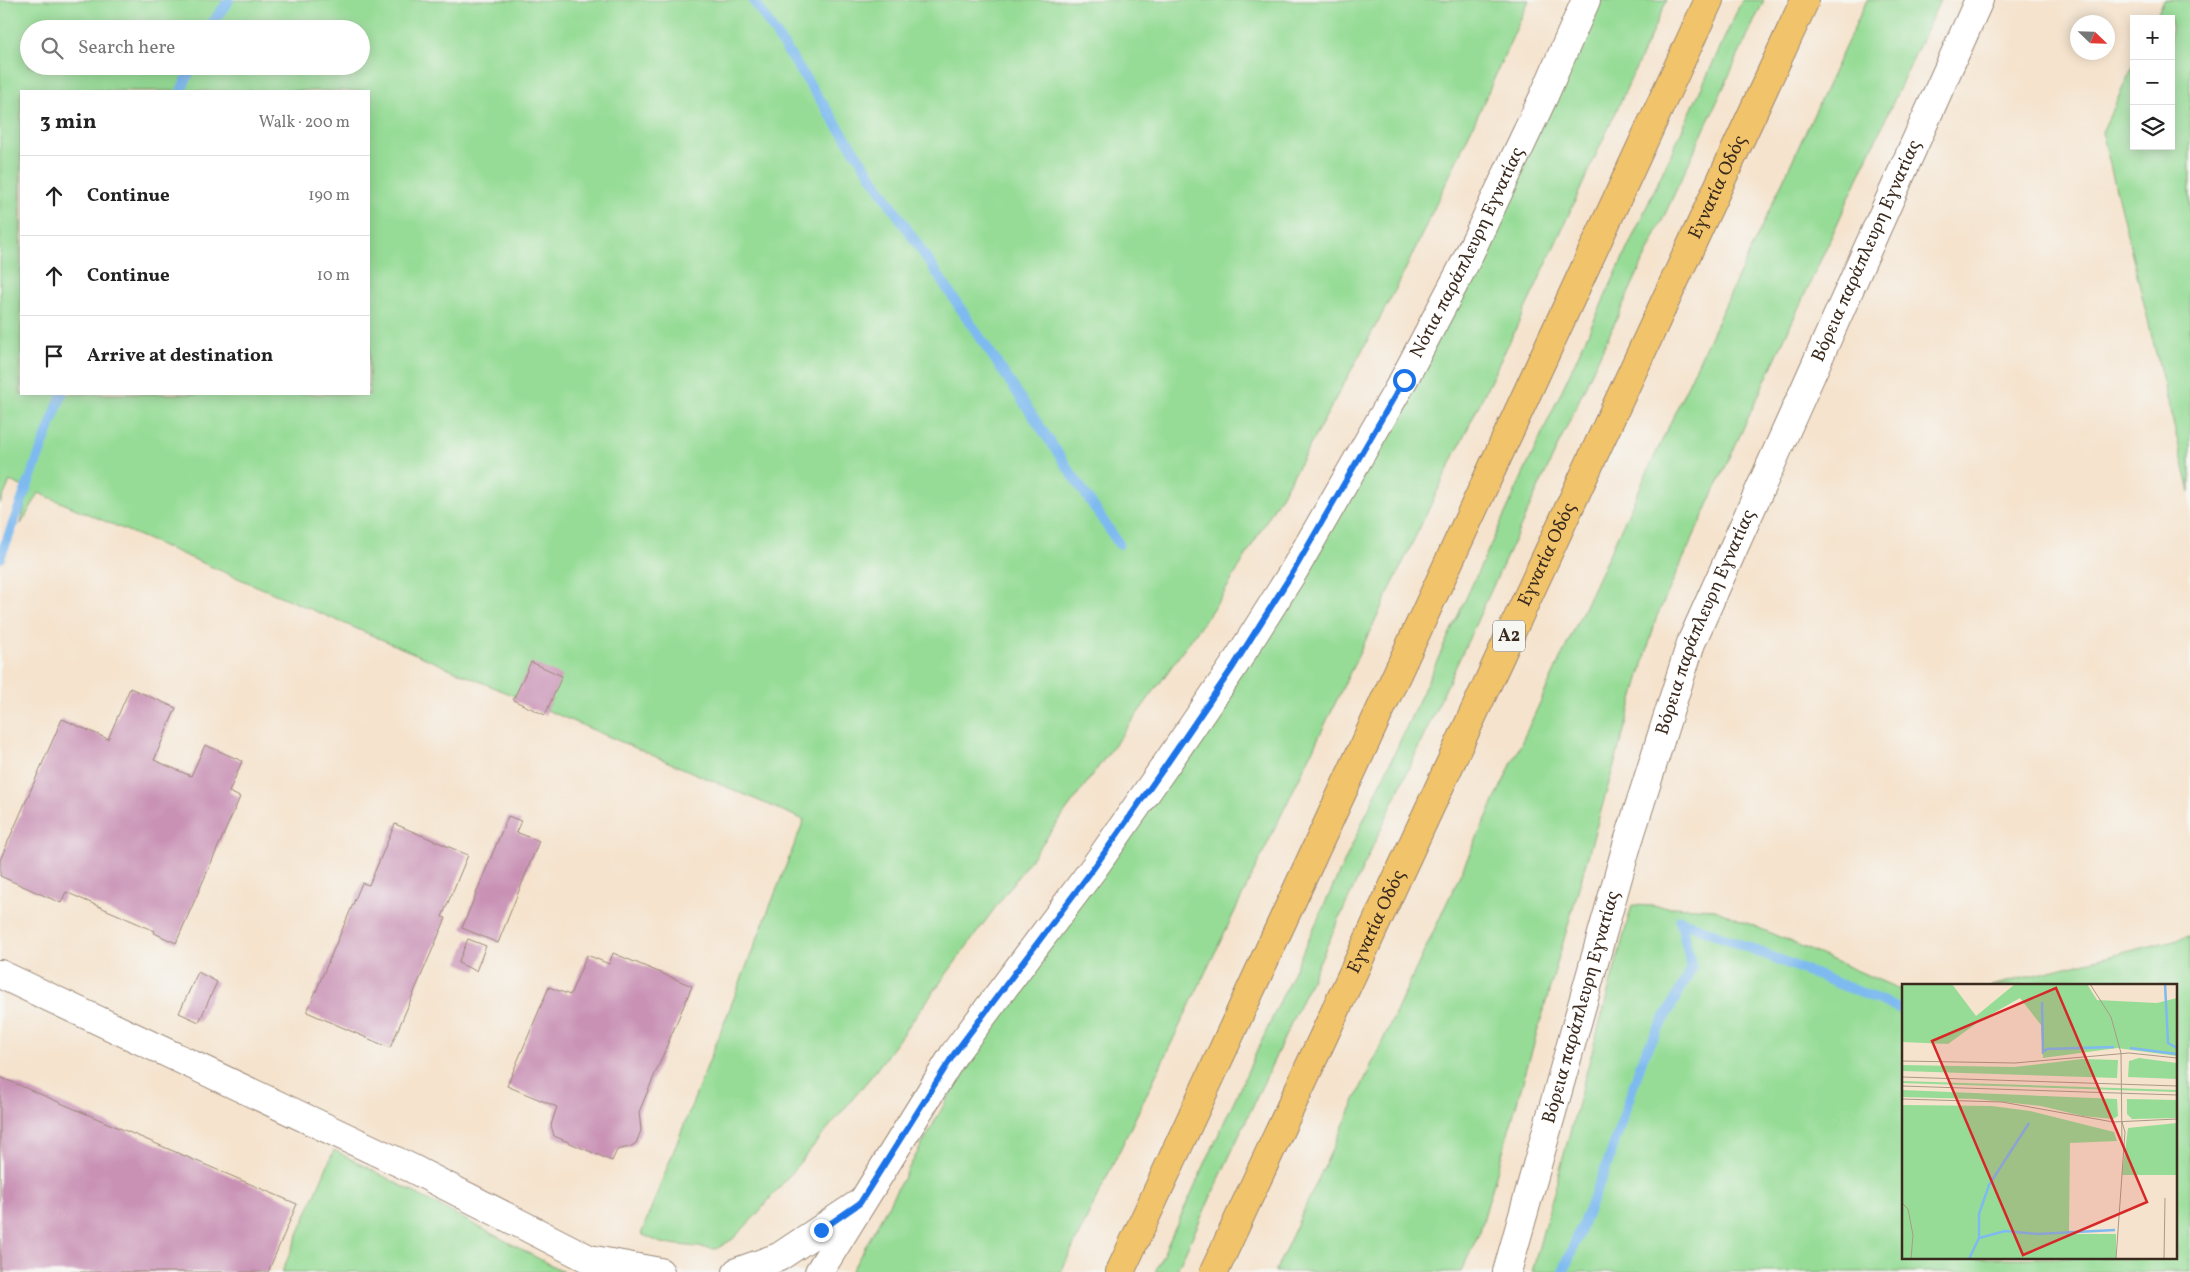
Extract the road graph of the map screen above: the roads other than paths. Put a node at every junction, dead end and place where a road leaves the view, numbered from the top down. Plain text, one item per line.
1 (1586, 0) edge
2 (1709, 0) edge
3 (1805, 0) edge
4 (1979, 0) edge
5 (0, 974) edge
6 (860, 1203) junction
7 (597, 1265) edge
8 (660, 1272) edge
9 (737, 1272) edge
10 (819, 1272) edge
11 (1120, 1272) edge
12 (1214, 1272) edge
13 (1507, 1272) edge

1 - 6 street, Νότια παράπλευρη Εγνατίας
2 - 11 highway
3 - 12 highway, Εγνατία Οδός / Α2
4 - 13 street, Βόρεια παράπλευρη Εγνατίας
5 - 7 street
6 - 9 street
6 - 10 street, Νότια παράπλευρη Εγνατίας
7 - 8 street

